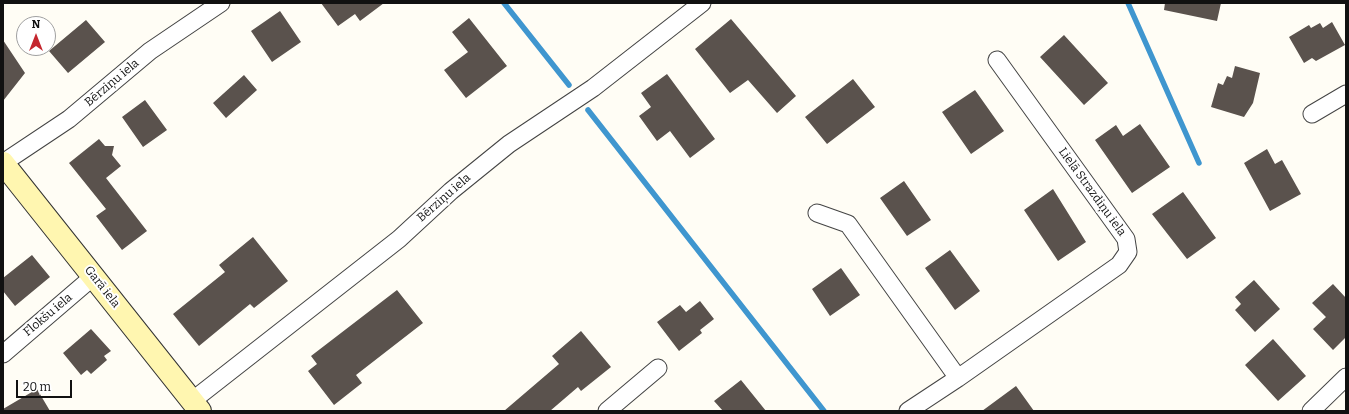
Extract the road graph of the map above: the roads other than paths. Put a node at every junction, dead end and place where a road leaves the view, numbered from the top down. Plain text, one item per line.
1 (221, 3) edge
2 (702, 3) edge
3 (996, 60) dead end
4 (1346, 94) edge
5 (1312, 114) dead end
6 (3, 163) edge
7 (817, 213) dead end
8 (94, 276) junction
9 (3, 354) edge
10 (658, 368) dead end
11 (1346, 377) edge
12 (958, 378) junction
13 (196, 406) edge
14 (607, 411) edge
15 (908, 411) edge
16 (1311, 411) edge

1 - 6 street, Bērziņu iela
2 - 13 street, Bērziņu iela
3 - 12 street, Lielā Strazdiņu iela
4 - 5 street
6 - 8 street, Garā iela
7 - 12 street
8 - 9 street, Flokšu iela
8 - 13 street, Garā iela
10 - 14 street
11 - 16 street
12 - 15 street, Lielā Strazdiņu iela

